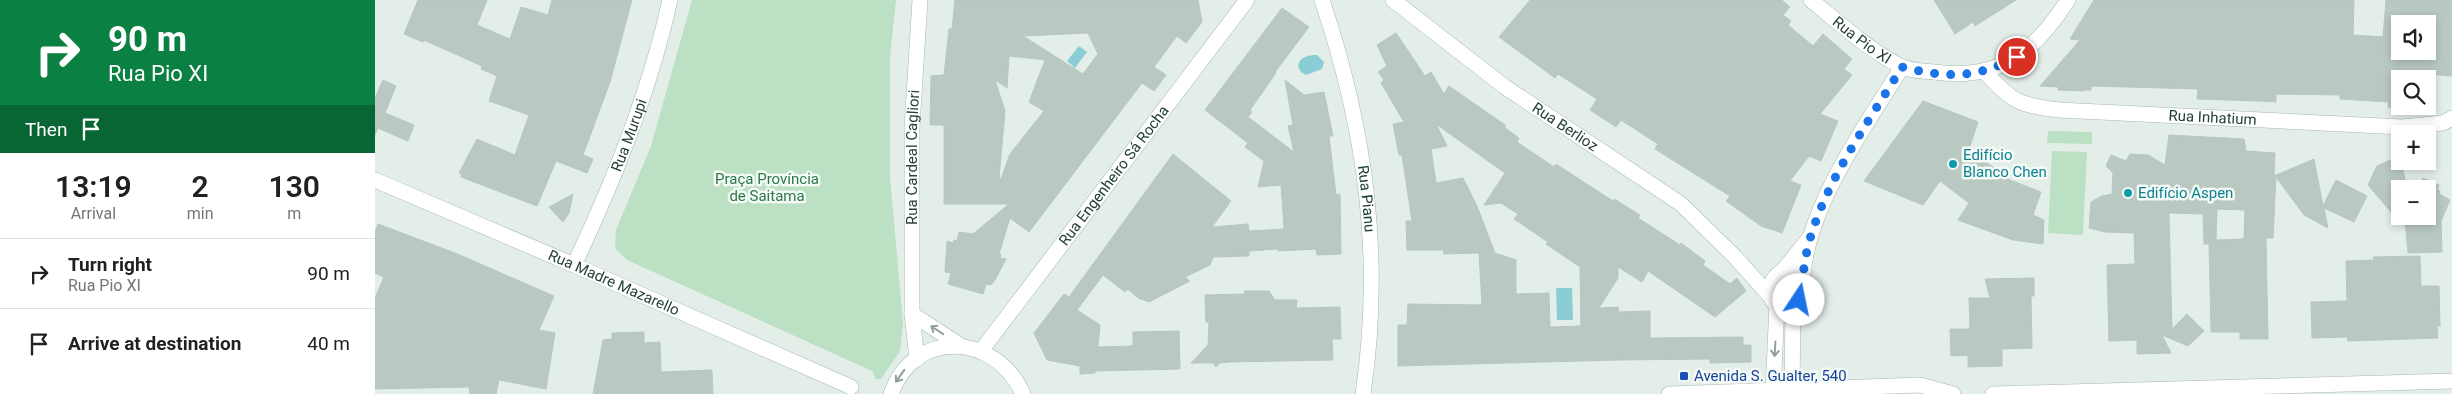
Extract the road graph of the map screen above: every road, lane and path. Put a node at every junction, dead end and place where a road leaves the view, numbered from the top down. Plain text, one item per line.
1 (670, 0) edge
2 (920, 0) edge
3 (1247, 0) edge
4 (1393, 0) edge
5 (1811, 0) edge
6 (2068, 0) edge
7 (1326, 3) edge
8 (1902, 67) junction
9 (1985, 72) junction
10 (2452, 118) edge
11 (375, 180) edge
12 (1810, 236) junction
13 (1735, 257) junction
14 (574, 265) junction
15 (1778, 275) junction
16 (1803, 284) junction
17 (1774, 300) junction
18 (1793, 306) junction
19 (913, 314) junction
20 (961, 346) junction
21 (981, 351) junction
22 (917, 358) junction
23 (2452, 381) edge
24 (851, 387) dead end
25 (1773, 392) edge
26 (1792, 392) edge
27 (2091, 393) edge
28 (891, 394) edge
29 (1023, 394) edge
30 (1363, 394) edge
31 (1669, 394) edge
32 (1953, 394) edge
33 (1993, 394) edge

1 - 14 street, Rua Murupi
2 - 19 street, Rua Cardeal Cagliori
3 - 21 street, Rua Engenheiro Sá Rocha
4 - 13 street, Rua Berlioz
5 - 8 street, Rua Pio XI
6 - 9 street, Rua Pio XI
7 - 30 street, Rua Pianu
8 - 9 street, Rua Pio XI
8 - 12 street
9 - 10 street, Rua Inhatium
11 - 14 street, Rua Madre Mazarello
12 - 15 street
12 - 16 street
13 - 15 street, Rua Berlioz
13 - 17 street, Rua Berlioz
14 - 24 street, Rua Madre Mazarello
15 - 16 street
15 - 17 street
16 - 18 street
17 - 18 street
17 -> 25 street
18 - 26 street
20 -> 19 street
19 - 22 street, Rua Cardeal Cagliori
20 - 21 street
20 - 22 street
21 - 29 street
22 -> 28 street
23 - 27 street
25 - 26 street
25 - 31 street
26 - 32 street
27 - 33 street

